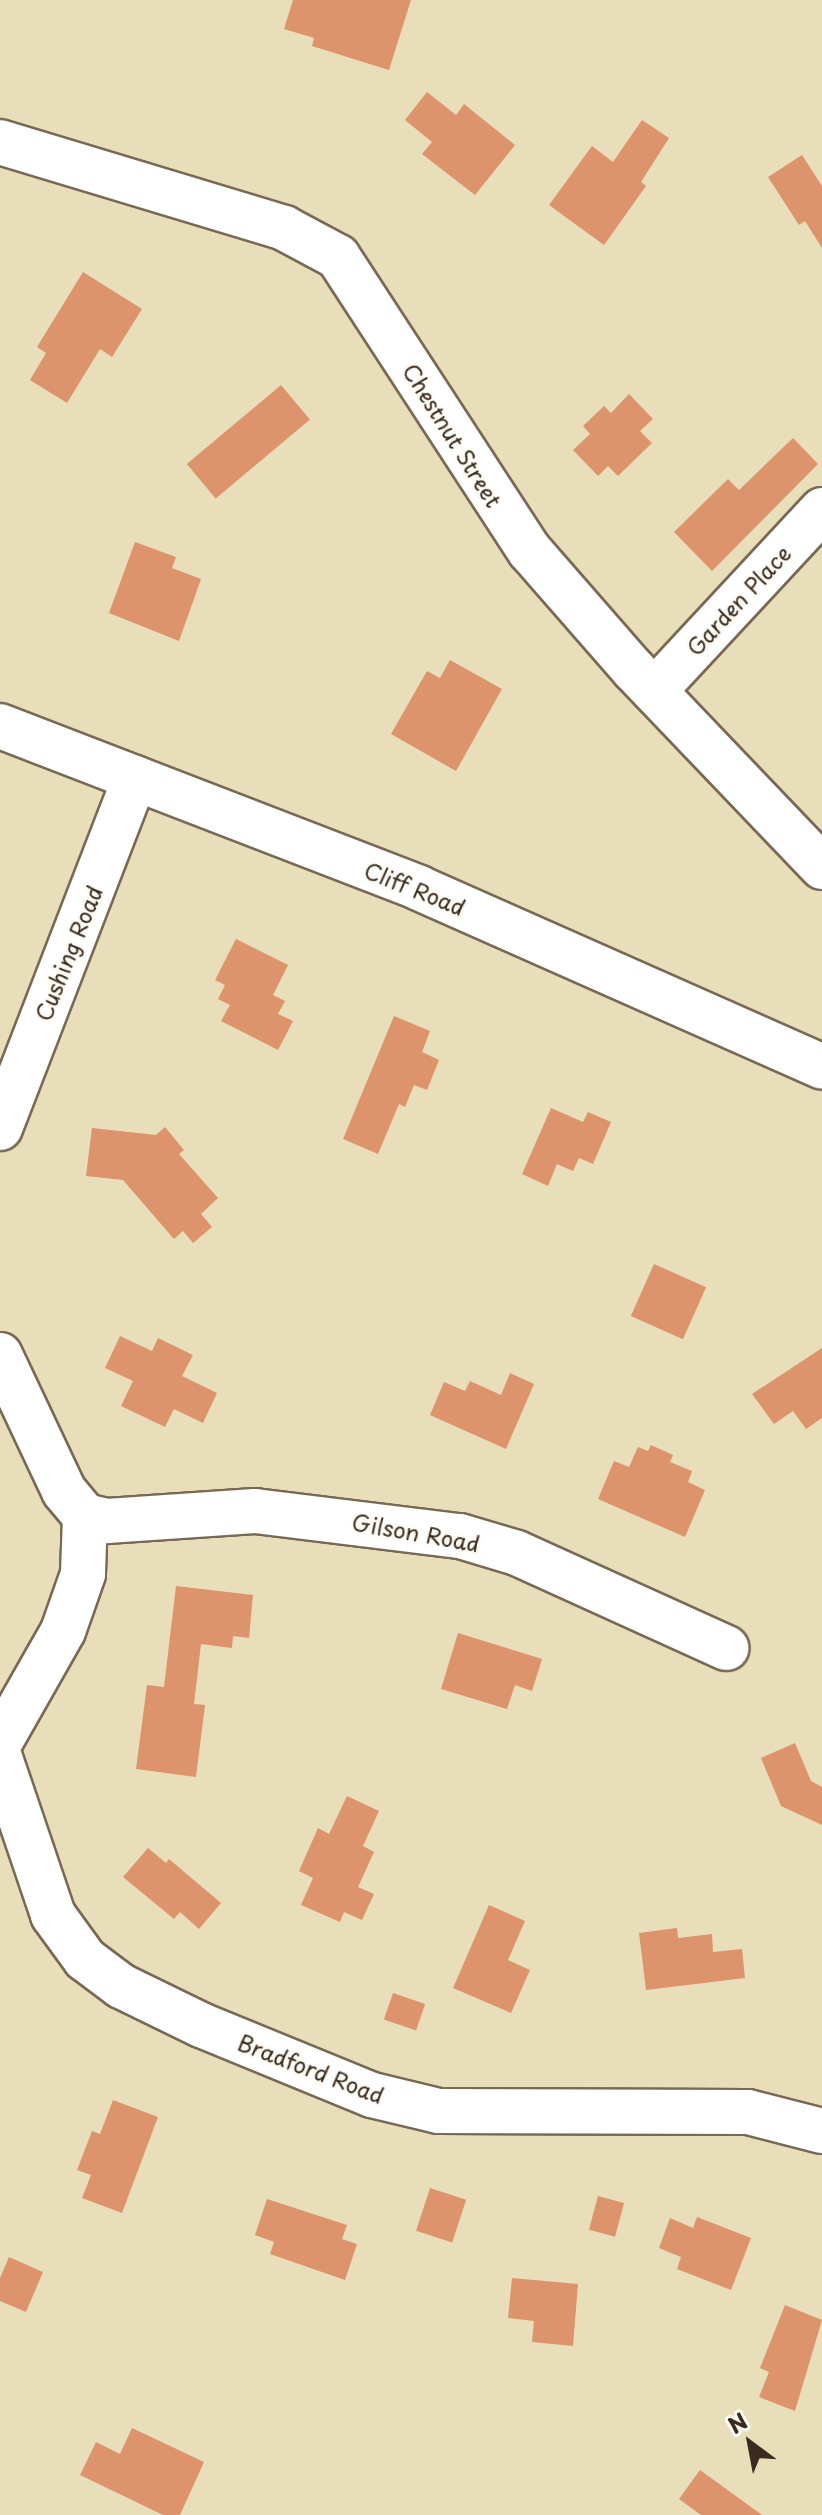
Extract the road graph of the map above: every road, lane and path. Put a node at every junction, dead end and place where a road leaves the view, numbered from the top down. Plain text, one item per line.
1 (0, 142) edge
2 (822, 510) edge
3 (654, 691) junction
4 (0, 726) edge
5 (135, 778) junction
6 (822, 867) edge
7 (822, 1067) edge
8 (0, 1128) edge
9 (0, 1355) edge
10 (85, 1516) junction
11 (726, 1648) dead end
12 (0, 1742) edge
13 (0, 1758) edge
14 (822, 2131) edge

1 - 3 street, Chestnut Street
2 - 3 street, Garden Place
3 - 6 street, Chestnut Street
4 - 5 street, Cliff Road
5 - 7 street, Cliff Road
5 - 8 street, Cushing Road
9 - 10 street
10 - 11 street, Gilson Road
10 - 12 street
13 - 14 street, Bradford Road

